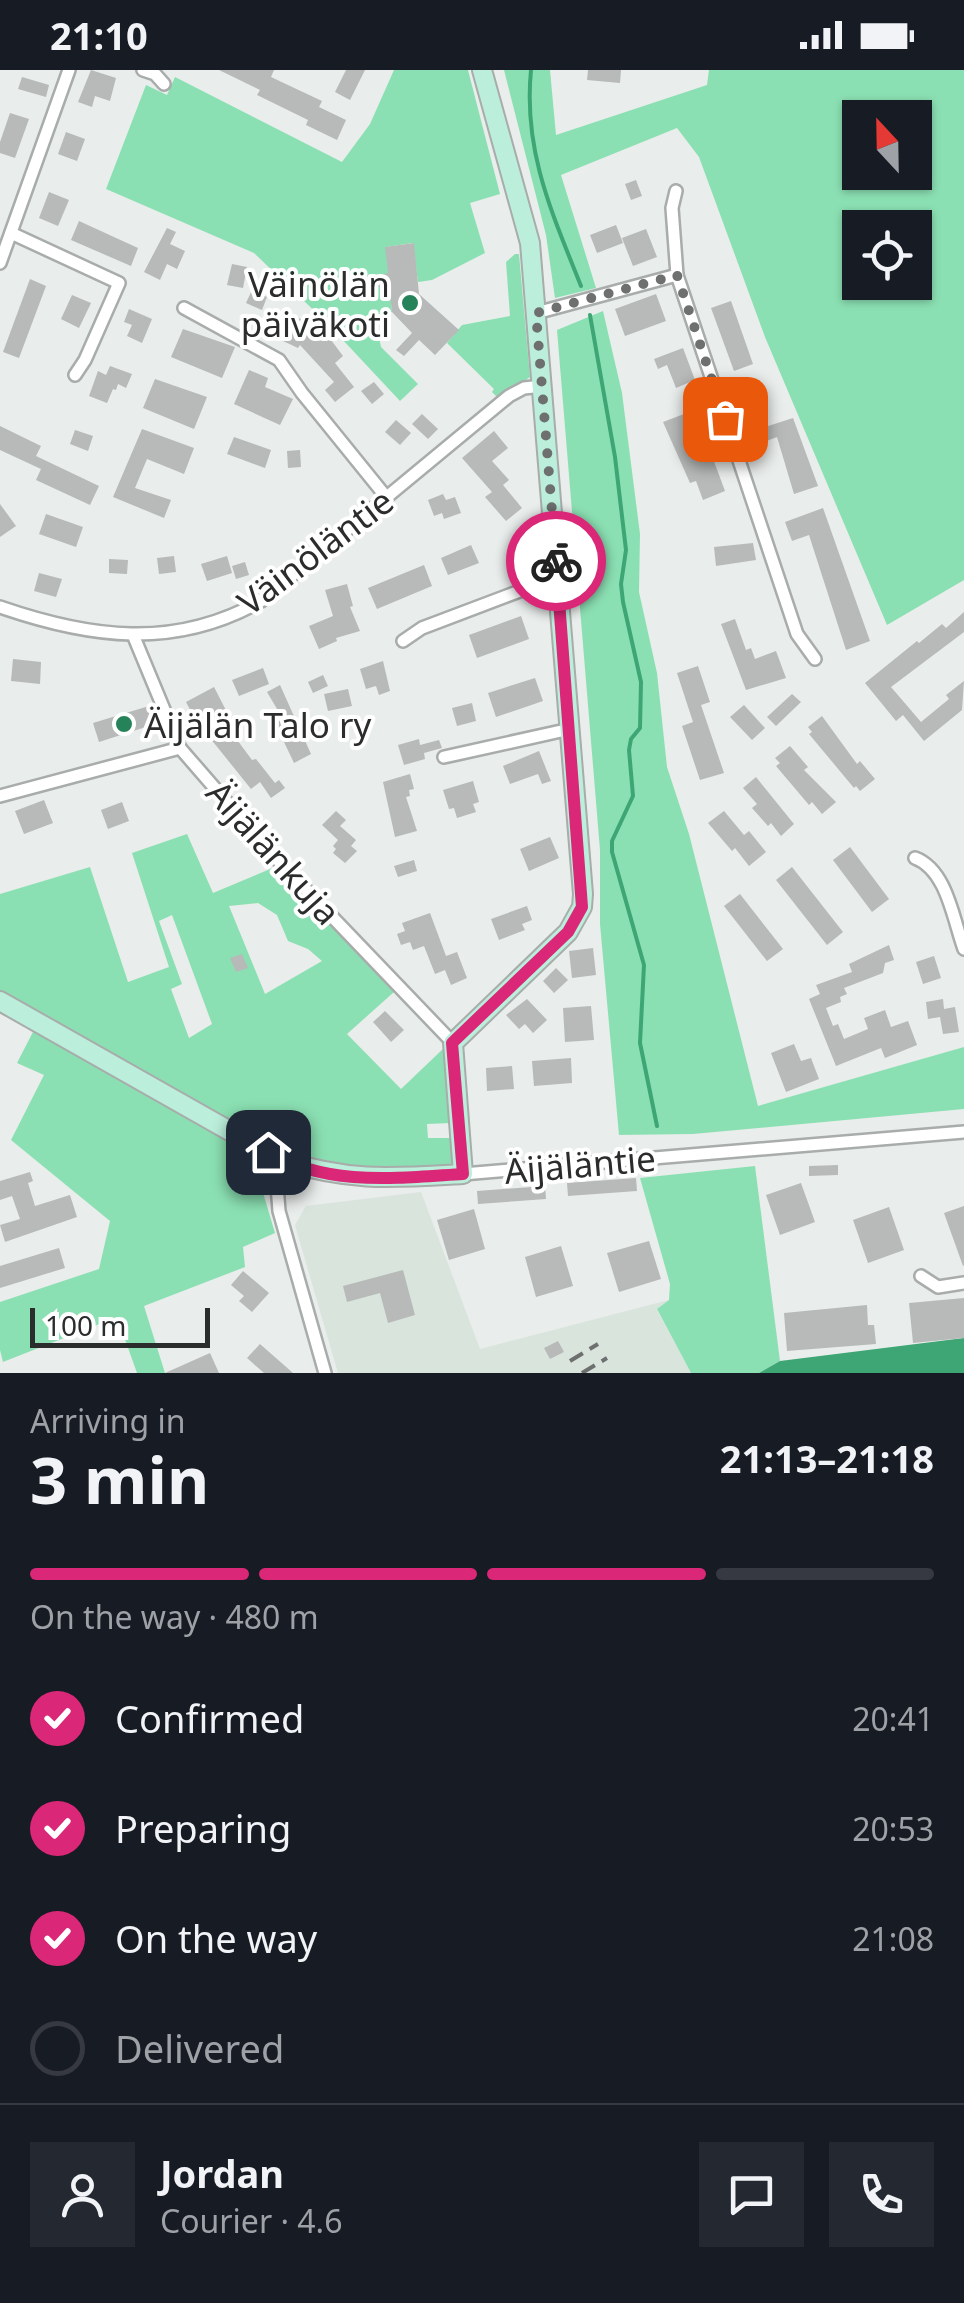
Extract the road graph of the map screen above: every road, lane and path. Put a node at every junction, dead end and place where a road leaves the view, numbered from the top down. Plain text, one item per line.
1 (69, 70) edge
2 (143, 70) edge
3 (482, 70) edge
4 (164, 84) dead end
5 (676, 191) dead end
6 (11, 233) junction
7 (0, 263) edge
8 (677, 275) junction
9 (184, 308) dead end
10 (536, 313) junction
11 (75, 375) dead end
12 (542, 386) junction
13 (387, 498) junction
14 (558, 581) junction
15 (0, 607) edge
16 (134, 637) junction
17 (403, 640) dead end
18 (814, 659) dead end
19 (570, 728) junction
20 (180, 748) junction
21 (444, 757) dead end
22 (0, 796) edge
23 (915, 858) dead end
24 (964, 949) edge
25 (0, 1001) edge
26 (452, 1043) junction
27 (964, 1132) edge
28 (281, 1160) junction
29 (463, 1174) junction
30 (922, 1276) dead end
31 (964, 1283) edge
32 (325, 1373) edge

1 - 6 street
2 - 4 street
3 - 10 street
5 - 8 street
6 - 7 street
6 - 11 street
8 - 10 street
8 - 18 street
9 - 13 street
10 - 12 street
12 - 13 street, Väinöläntie
12 - 14 street
13 - 16 street, Väinöläntie
14 - 17 street
14 - 19 street
15 - 16 street, Väinöläntie
16 - 20 street, Äijälänkuja
19 - 21 street
19 - 26 street
20 - 22 street
20 - 26 street, Äijälänkuja
23 - 24 street
25 - 28 street, Äijäläntie
26 - 29 street
27 - 29 street, Äijäläntie
28 - 29 street, Äijäläntie
28 - 32 street
30 - 31 street

